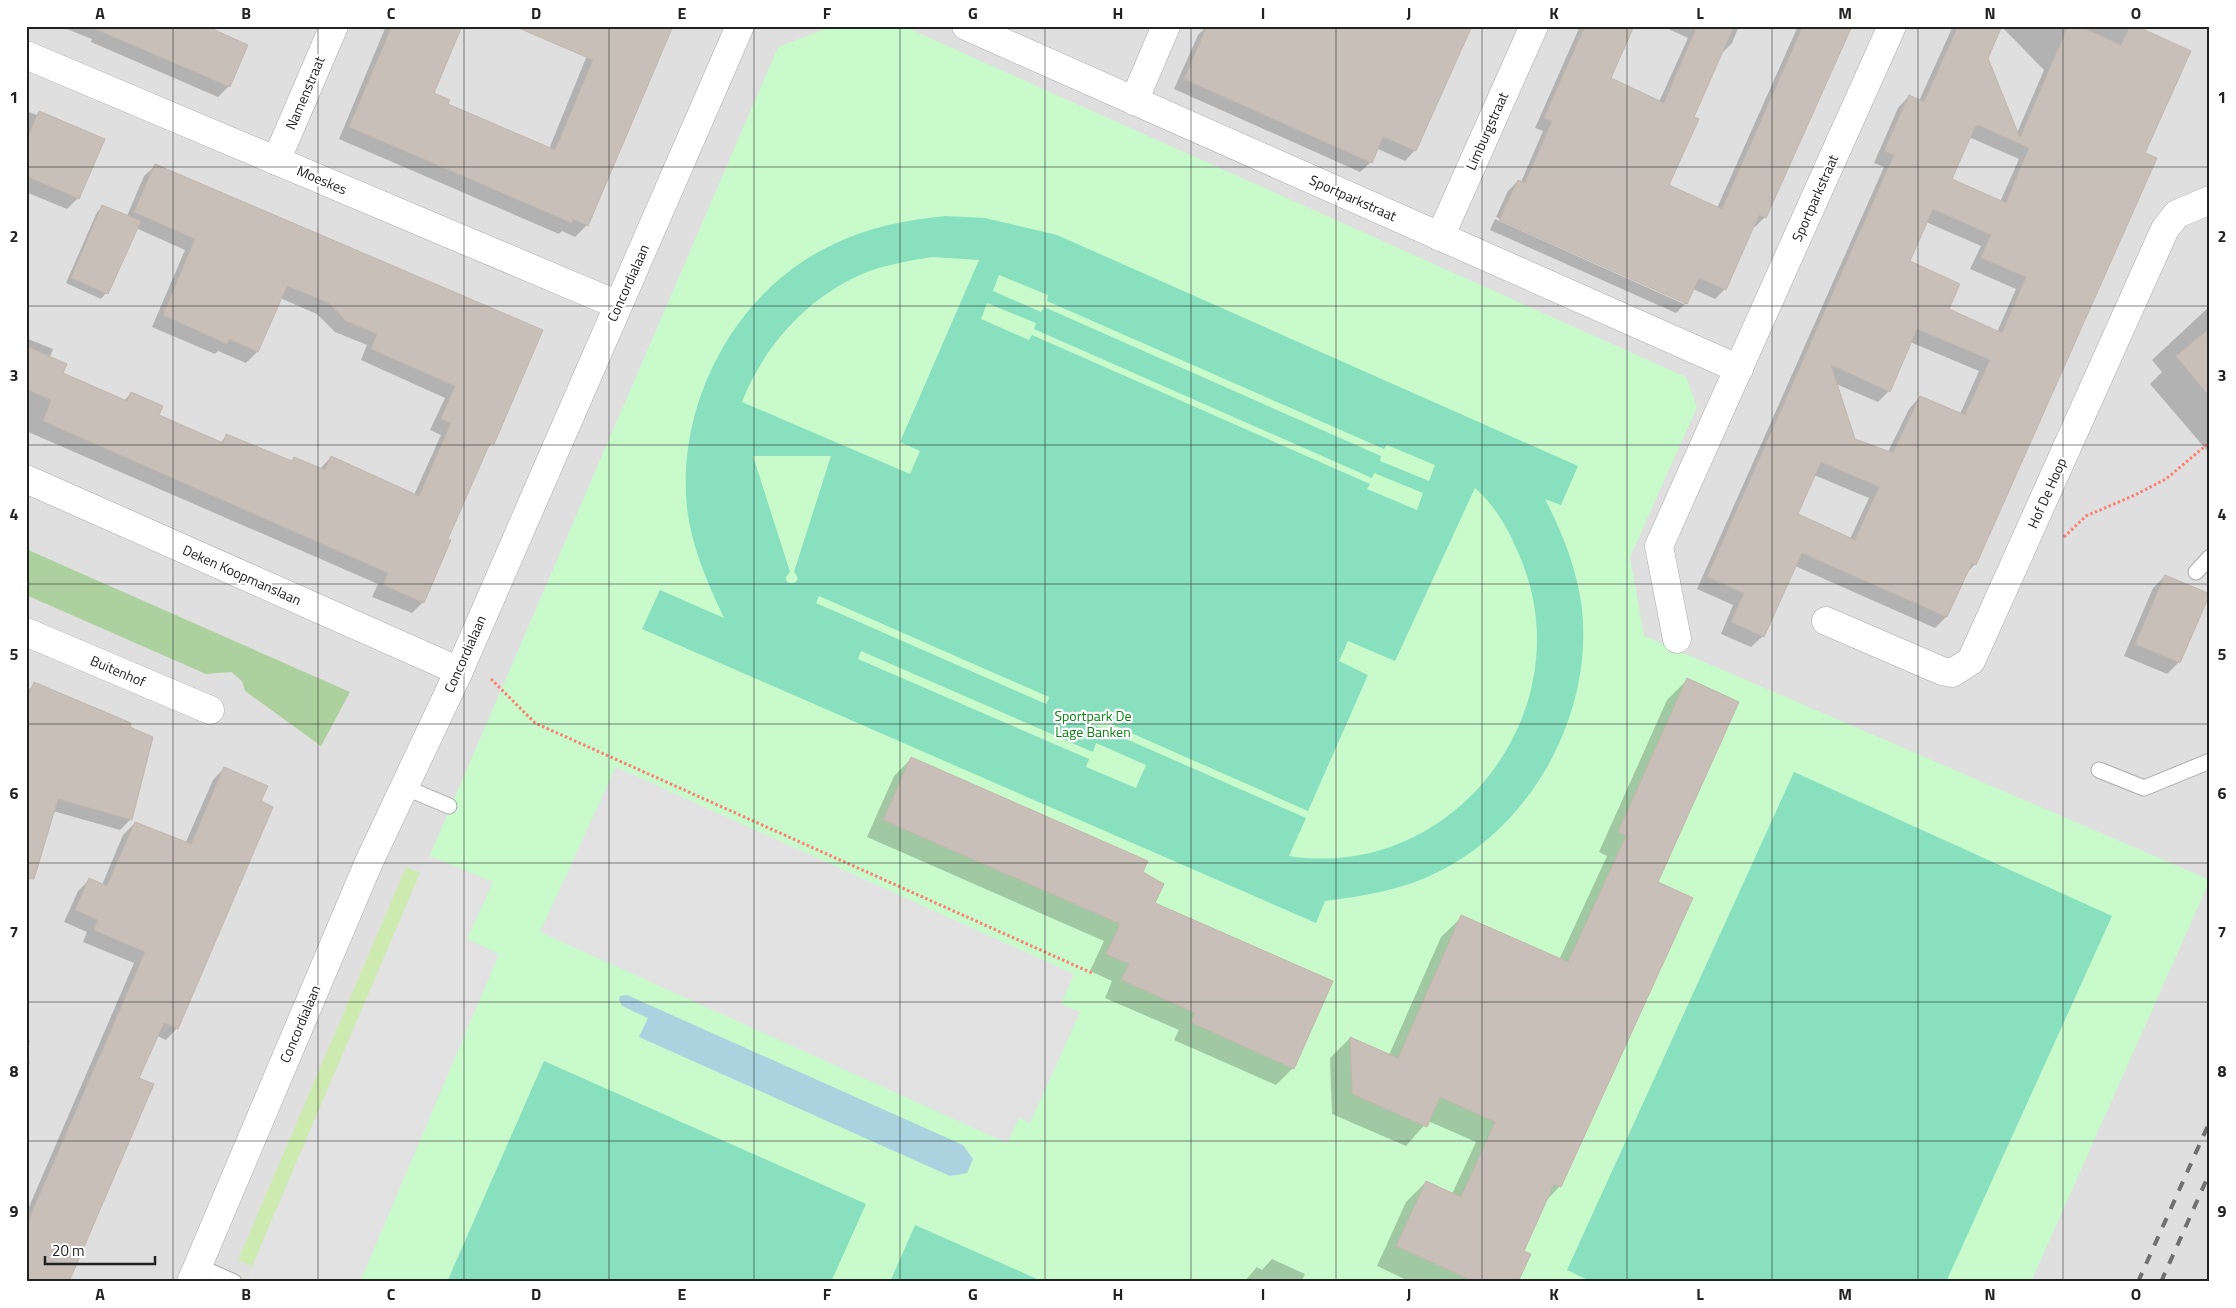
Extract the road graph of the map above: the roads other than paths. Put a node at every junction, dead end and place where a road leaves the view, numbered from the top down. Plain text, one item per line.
1 (334, 26) edge
2 (740, 26) edge
3 (966, 26) edge
4 (1166, 26) edge
5 (1534, 26) edge
6 (1892, 26) edge
7 (26, 55) edge
8 (1134, 101) junction
9 (276, 160) junction
10 (2210, 200) edge
11 (1440, 236) junction
12 (618, 305) junction
13 (1739, 369) junction
14 (26, 479) edge
15 (2210, 557) edge
16 (2196, 572) dead end
17 (1826, 621) dead end
18 (26, 632) edge
19 (1677, 639) dead end
20 (460, 667) junction
21 (210, 710) dead end
22 (2210, 761) edge
23 (2099, 770) dead end
24 (404, 787) junction
25 (449, 806) dead end
26 (194, 1274) edge
27 (234, 1282) edge

1 - 9 street, Namenstraat
2 - 12 street, Concordialaan
3 - 8 street, Sportparkstraat
4 - 8 street
5 - 11 street, Limburgstraat
6 - 13 street, Sportparkstraat
7 - 9 street, Moeskes
8 - 11 street, Sportparkstraat
9 - 12 street, Moeskes
10 - 17 street, Hof De Hoop
11 - 13 street, Sportparkstraat
12 - 20 street, Concordialaan
13 - 19 street, Sportparkstraat
14 - 20 street, Deken Koopmanslaan
15 - 16 lane
18 - 21 street, Buitenhof
20 - 24 street, Concordialaan
22 - 23 lane
24 - 25 lane
24 - 26 street, Concordialaan
26 - 27 lane

